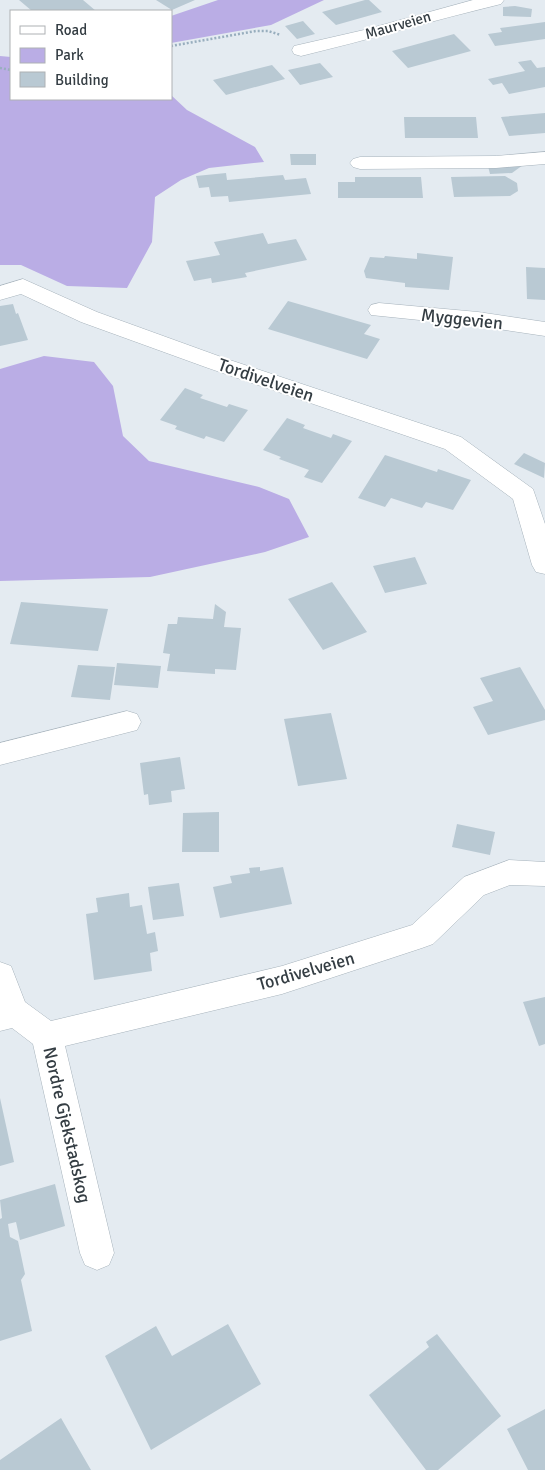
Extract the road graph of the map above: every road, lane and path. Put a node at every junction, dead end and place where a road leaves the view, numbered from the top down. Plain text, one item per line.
1 (495, 0) edge
2 (172, 46) edge
3 (301, 50) joint
4 (545, 158) edge
5 (360, 163) dead end
6 (0, 293) edge
7 (380, 310) dead end
8 (545, 329) edge
9 (535, 492) edge
10 (545, 565) edge
11 (126, 722) dead end
12 (0, 754) edge
13 (545, 874) edge
14 (0, 976) edge
15 (7, 1015) edge
16 (47, 1036) junction
17 (97, 1253) dead end

1 - 3 street, Maurveien
2 - 3 path
4 - 5 street
6 - 9 street, Tordivelveien
7 - 8 street, Myggevien
9 - 10 street, Tordivelveien
11 - 12 street
13 - 16 street, Tordivelveien
14 - 15 street, Nordre Gjekstadskog
15 - 16 street, Nordre Gjekstadskog
16 - 17 street, Nordre Gjekstadskog

